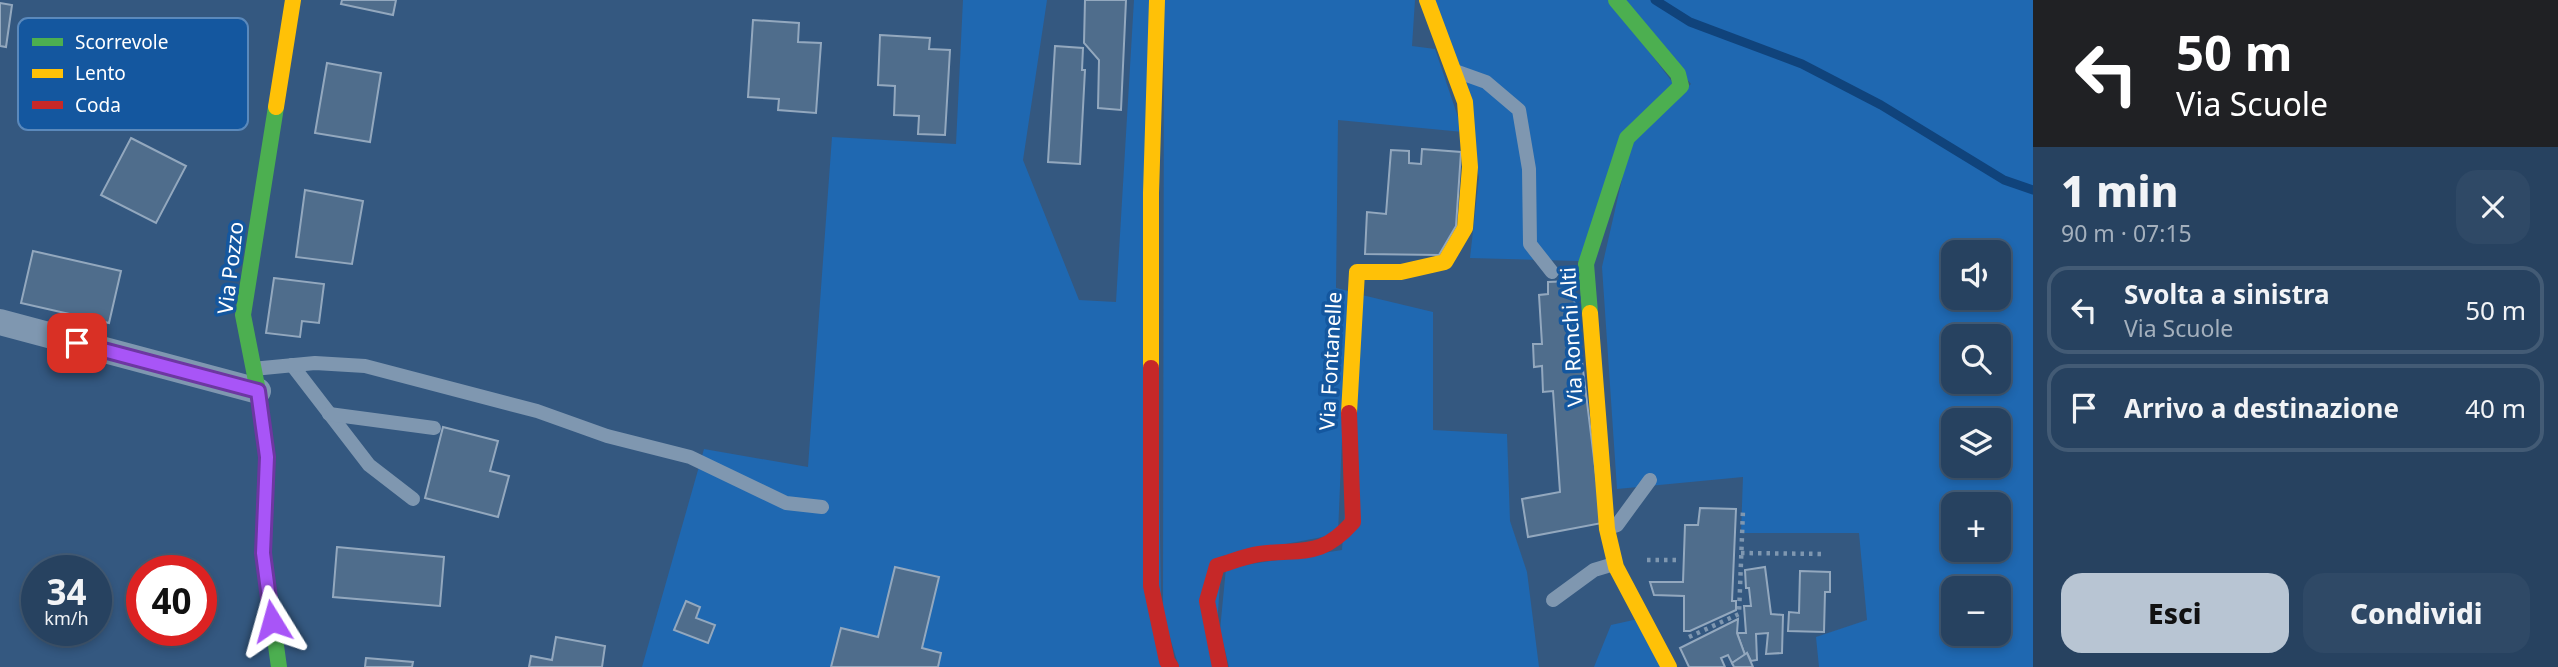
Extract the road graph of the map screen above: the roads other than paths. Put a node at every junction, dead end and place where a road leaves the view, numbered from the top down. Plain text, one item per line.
1 (293, 0) edge
2 (1157, 0) edge
3 (1427, 0) edge
4 (1616, 0) edge
5 (1453, 70) junction
6 (1552, 272) dead end
7 (0, 322) edge
8 (292, 365) junction
9 (255, 380) junction
10 (328, 414) junction
11 (434, 428) dead end
12 (1650, 480) dead end
13 (412, 499) dead end
14 (822, 507) dead end
15 (1607, 529) junction
16 (1615, 563) junction
17 (1553, 600) dead end
18 (279, 667) edge
19 (1171, 667) edge
20 (1220, 667) edge
21 (1669, 667) edge

1 - 9 street, Via Pozzo
2 - 19 street
3 - 5 street, Via Fontanelle
4 - 15 street, Via Ronchi Alti
5 - 6 lane
5 - 20 street, Via Fontanelle
7 - 9 street
8 - 9 lane
8 - 10 lane
8 - 14 lane
9 - 18 street, Via Pozzo
10 - 11 lane
10 - 13 lane
12 - 15 lane
15 - 16 street, Via Ronchi Alti
16 - 17 lane
16 - 21 street, Via Ronchi Alti

